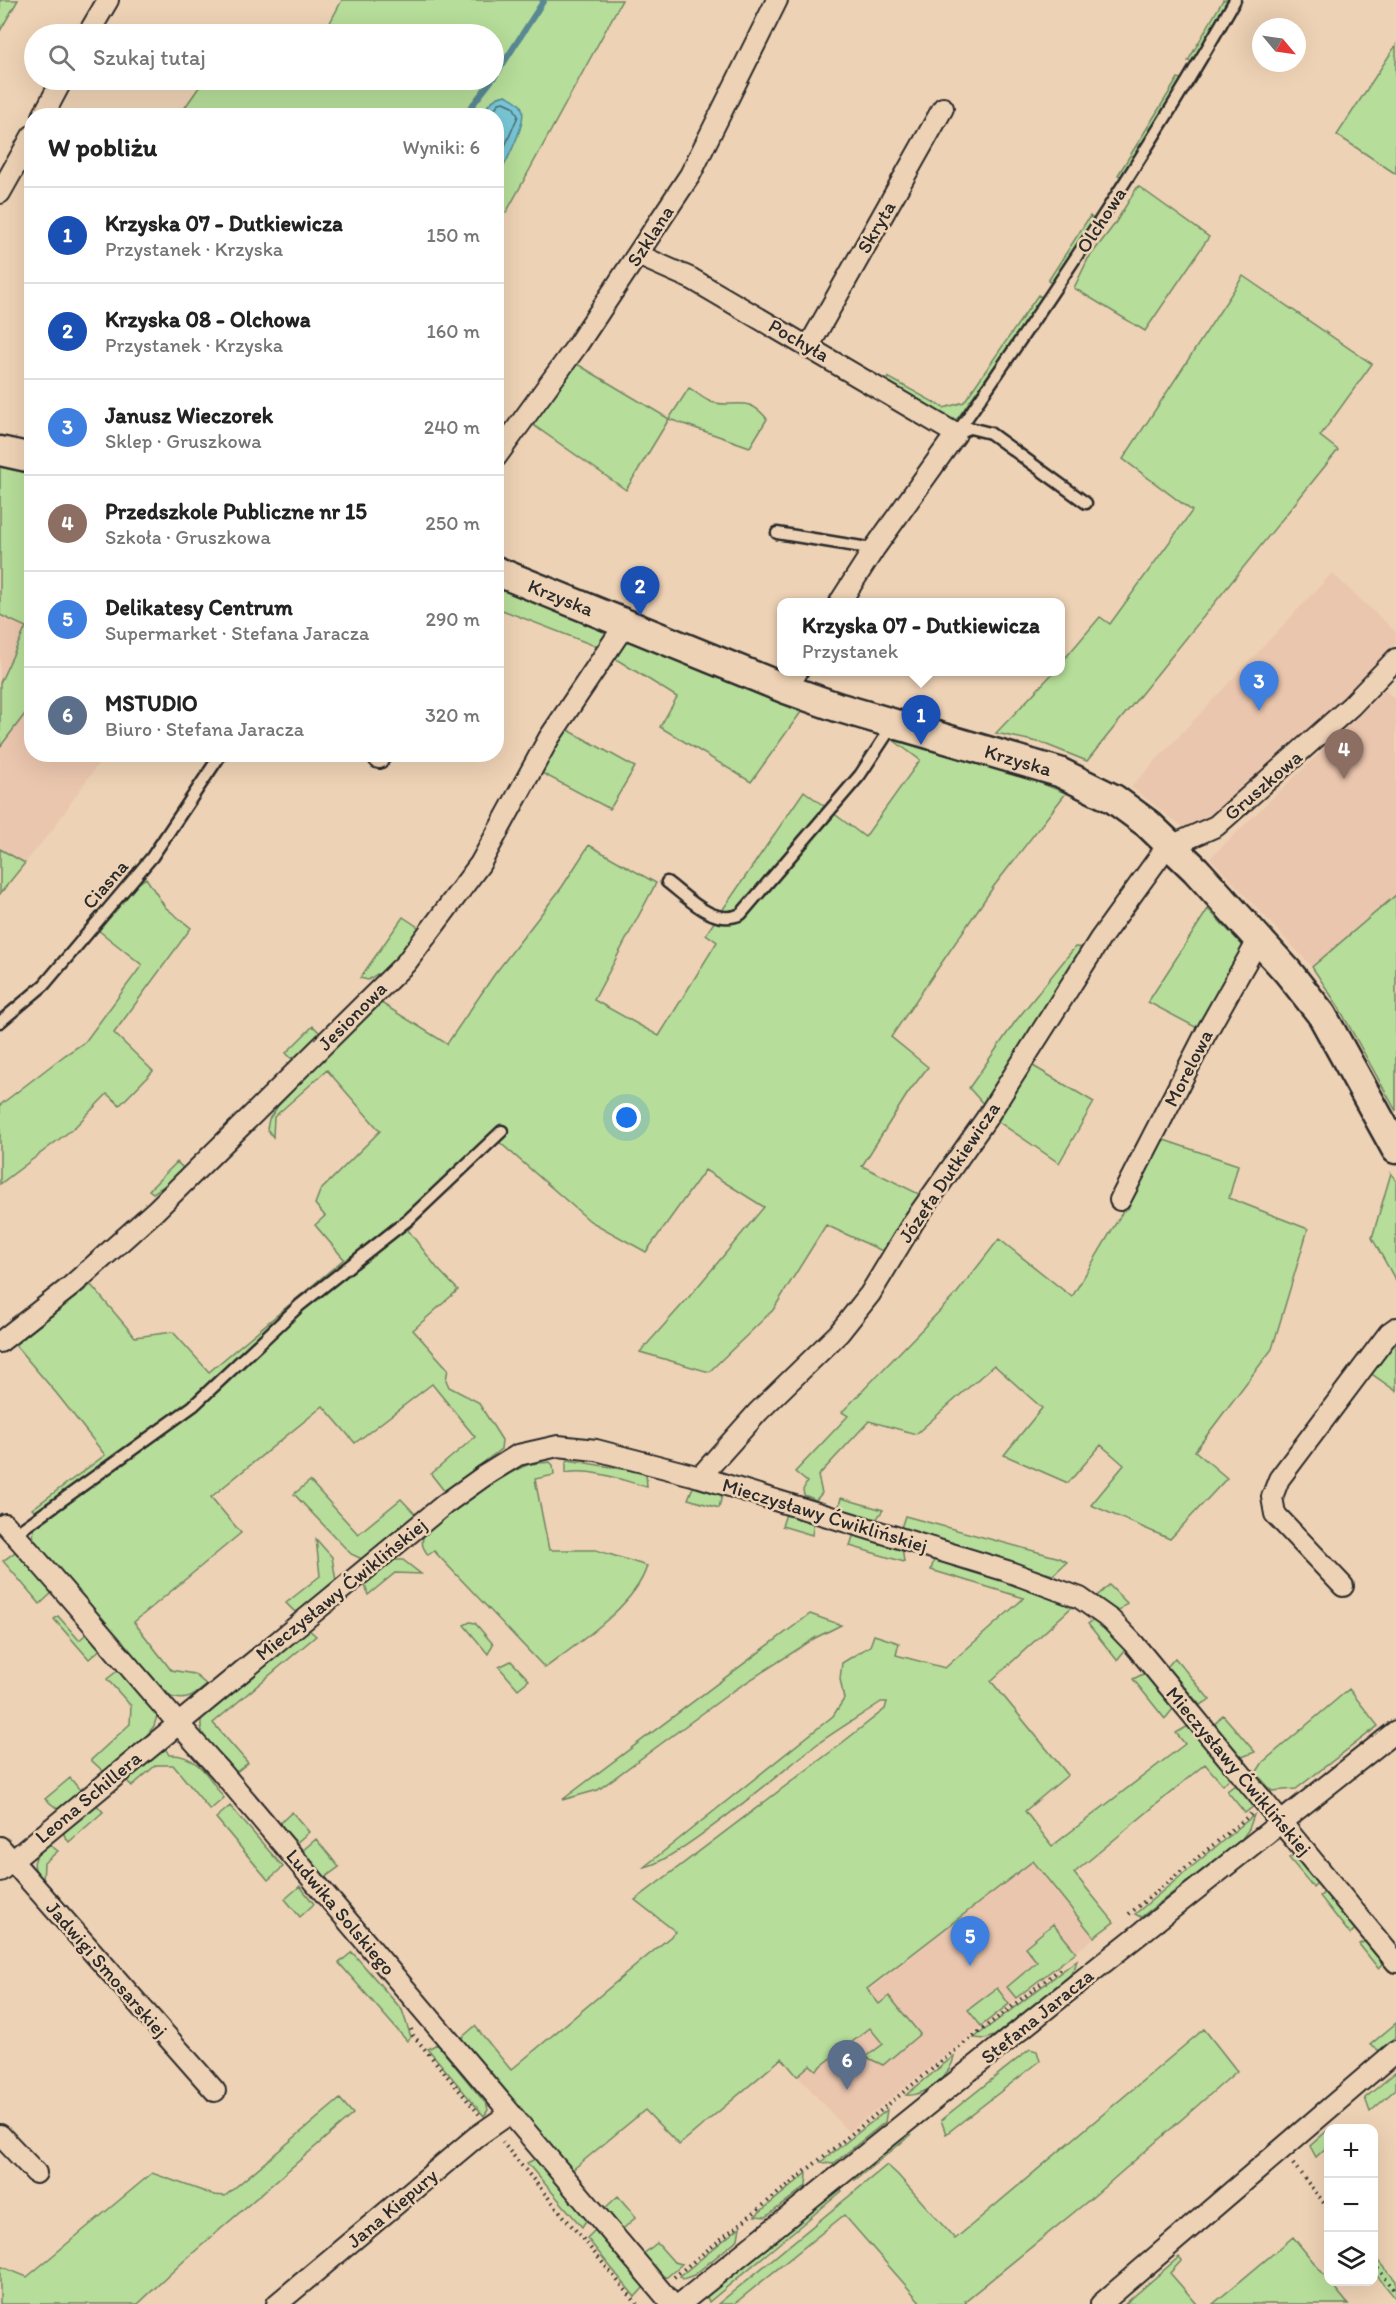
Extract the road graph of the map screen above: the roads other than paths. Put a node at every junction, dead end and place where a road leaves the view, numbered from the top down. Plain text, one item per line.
1 (108, 0) edge
2 (777, 0) edge
3 (1235, 0) edge
4 (94, 24) edge
5 (57, 90) edge
6 (47, 108) edge
7 (943, 108) dead end
8 (24, 150) edge
9 (1, 190) edge
10 (638, 255) junction
11 (809, 346) junction
12 (956, 434) junction
13 (504, 447) edge
14 (0, 451) edge
15 (24, 456) edge
16 (1086, 503) dead end
17 (777, 533) dead end
18 (874, 549) junction
19 (504, 574) edge
20 (843, 598) edge
21 (626, 623) junction
22 (1396, 659) edge
23 (777, 675) edge
24 (791, 680) edge
25 (889, 722) junction
26 (216, 762) edge
27 (1172, 846) junction
28 (667, 882) dead end
29 (1259, 939) junction
30 (0, 1022) edge
31 (502, 1131) dead end
32 (1396, 1149) edge
33 (1120, 1200) dead end
34 (1396, 1328) edge
35 (0, 1342) edge
36 (700, 1477) junction
37 (10, 1529) joint
38 (1343, 1586) dead end
39 (177, 1724) junction
40 (1396, 1731) edge
41 (1281, 1822) junction
42 (4, 1859) edge
43 (1396, 1962) edge
44 (1396, 2051) edge
45 (215, 2091) dead end
46 (509, 2114) junction
47 (0, 2135) edge
48 (36, 2173) dead end
49 (277, 2304) edge
50 (672, 2304) edge
51 (680, 2304) edge
52 (1101, 2304) edge

1 - 4 street
2 - 10 street, Szklana
3 - 12 lane, Olchowa
5 - 6 street
7 - 11 street, Skryta
8 - 9 street
10 - 11 street, Pochyła
10 - 13 street, Szklana
11 - 12 street, Pochyła
12 - 16 lane
12 - 18 street, Olchowa
14 - 15 street
17 - 18 lane
18 - 20 street, Olchowa
19 - 21 street, Krzyska
21 - 23 street, Krzyska
21 - 35 street, Jesionowa
22 - 27 street, Gruszkowa
24 - 25 street, Krzyska
25 - 27 street, Krzyska
25 - 28 lane
26 - 30 lane, Ciasna
27 - 29 street, Krzyska
27 - 36 street, Józefa Dutkiewicza
29 - 32 street, Krzyska
29 - 33 street, Morelowa
31 - 37 lane
34 - 38 street
36 - 39 street, Mieczysławy Ćwiklińskiej
36 - 41 street, Mieczysławy Ćwiklińskiej
37 - 39 street, Ludwika Solskiego
39 - 42 street, Leona Schillera
39 - 46 street, Ludwika Solskiego
40 - 41 street, Stefana Jaracza
41 - 43 street, Mieczysławy Ćwiklińskiej
41 - 51 street, Stefana Jaracza
42 - 45 street, Jadwigi Smosarskiej
44 - 52 street
46 - 49 street, Jana Kiepury
46 - 50 street, Ludwika Solskiego
47 - 48 street

